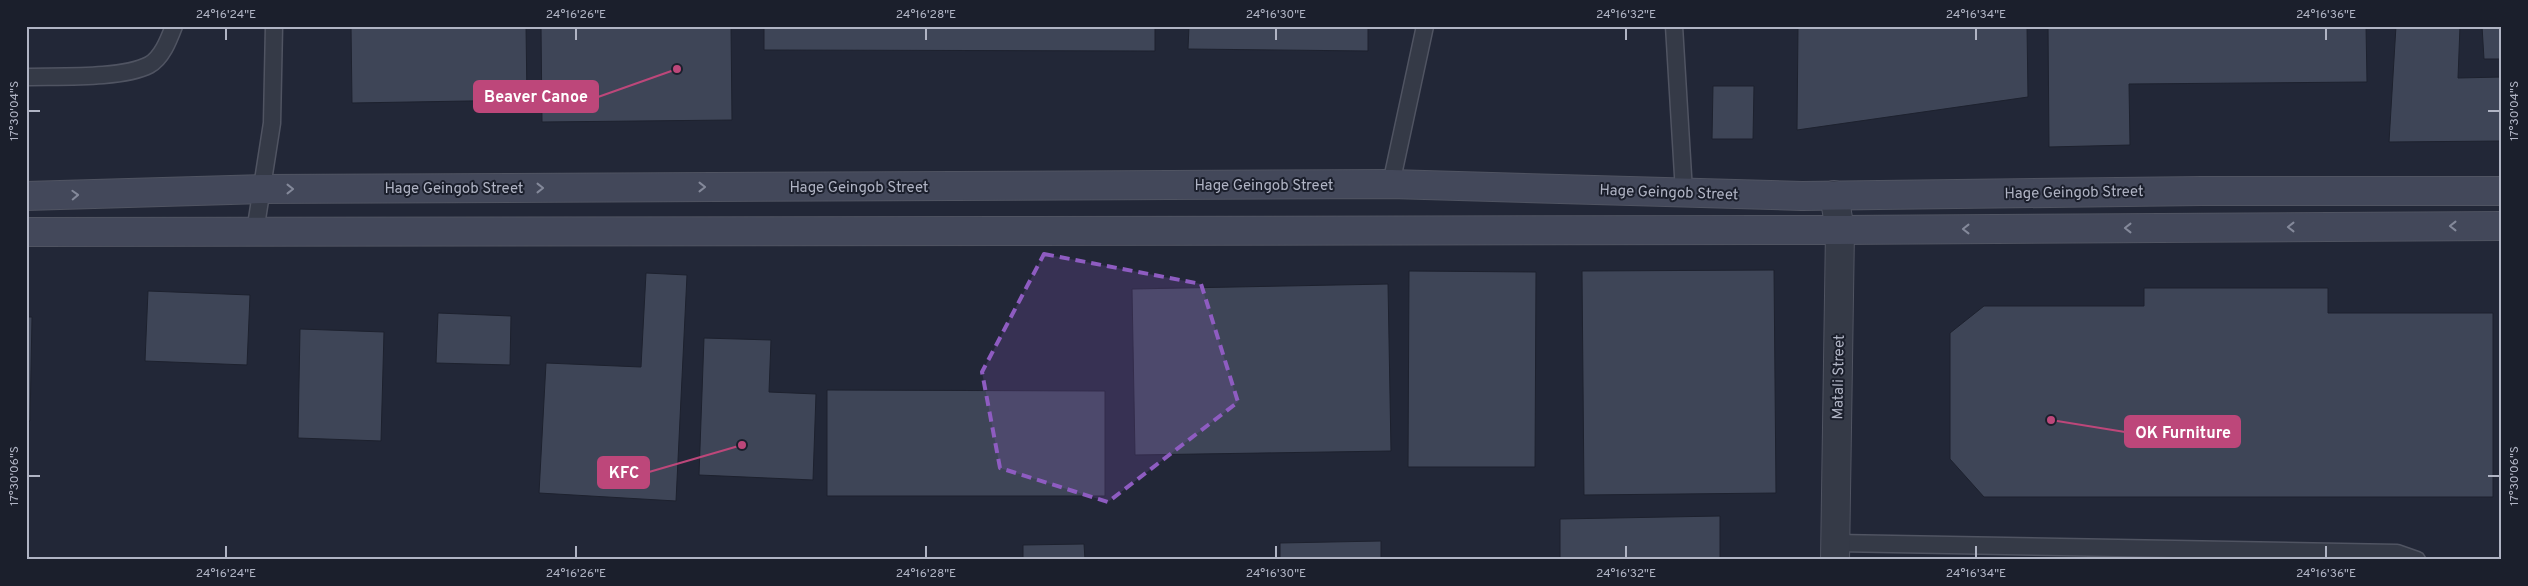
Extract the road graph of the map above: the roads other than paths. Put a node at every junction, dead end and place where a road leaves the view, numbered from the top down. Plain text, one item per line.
1 (174, 26) edge
2 (274, 26) edge
3 (1426, 26) edge
4 (1674, 26) edge
5 (26, 77) edge
6 (1391, 184) junction
7 (261, 189) junction
8 (2502, 191) edge
9 (1684, 192) junction
10 (1834, 195) junction
11 (26, 196) edge
12 (2502, 226) edge
13 (1840, 230) junction
14 (26, 232) edge
15 (255, 232) junction
16 (1836, 551) edge
17 (2417, 560) edge

1 - 5 lane
2 - 7 lane
3 - 6 lane
4 - 9 lane
7 -> 6 street, Hage Geingob Street
6 - 9 street, Hage Geingob Street
11 -> 7 street, Hage Geingob Street
7 - 15 lane
8 - 10 street, Hage Geingob Street
9 - 10 street, Hage Geingob Street
10 - 13 street, Matali Street
12 -> 13 street
13 - 15 street
13 - 16 street, Matali Street
14 - 15 street
16 - 17 lane

